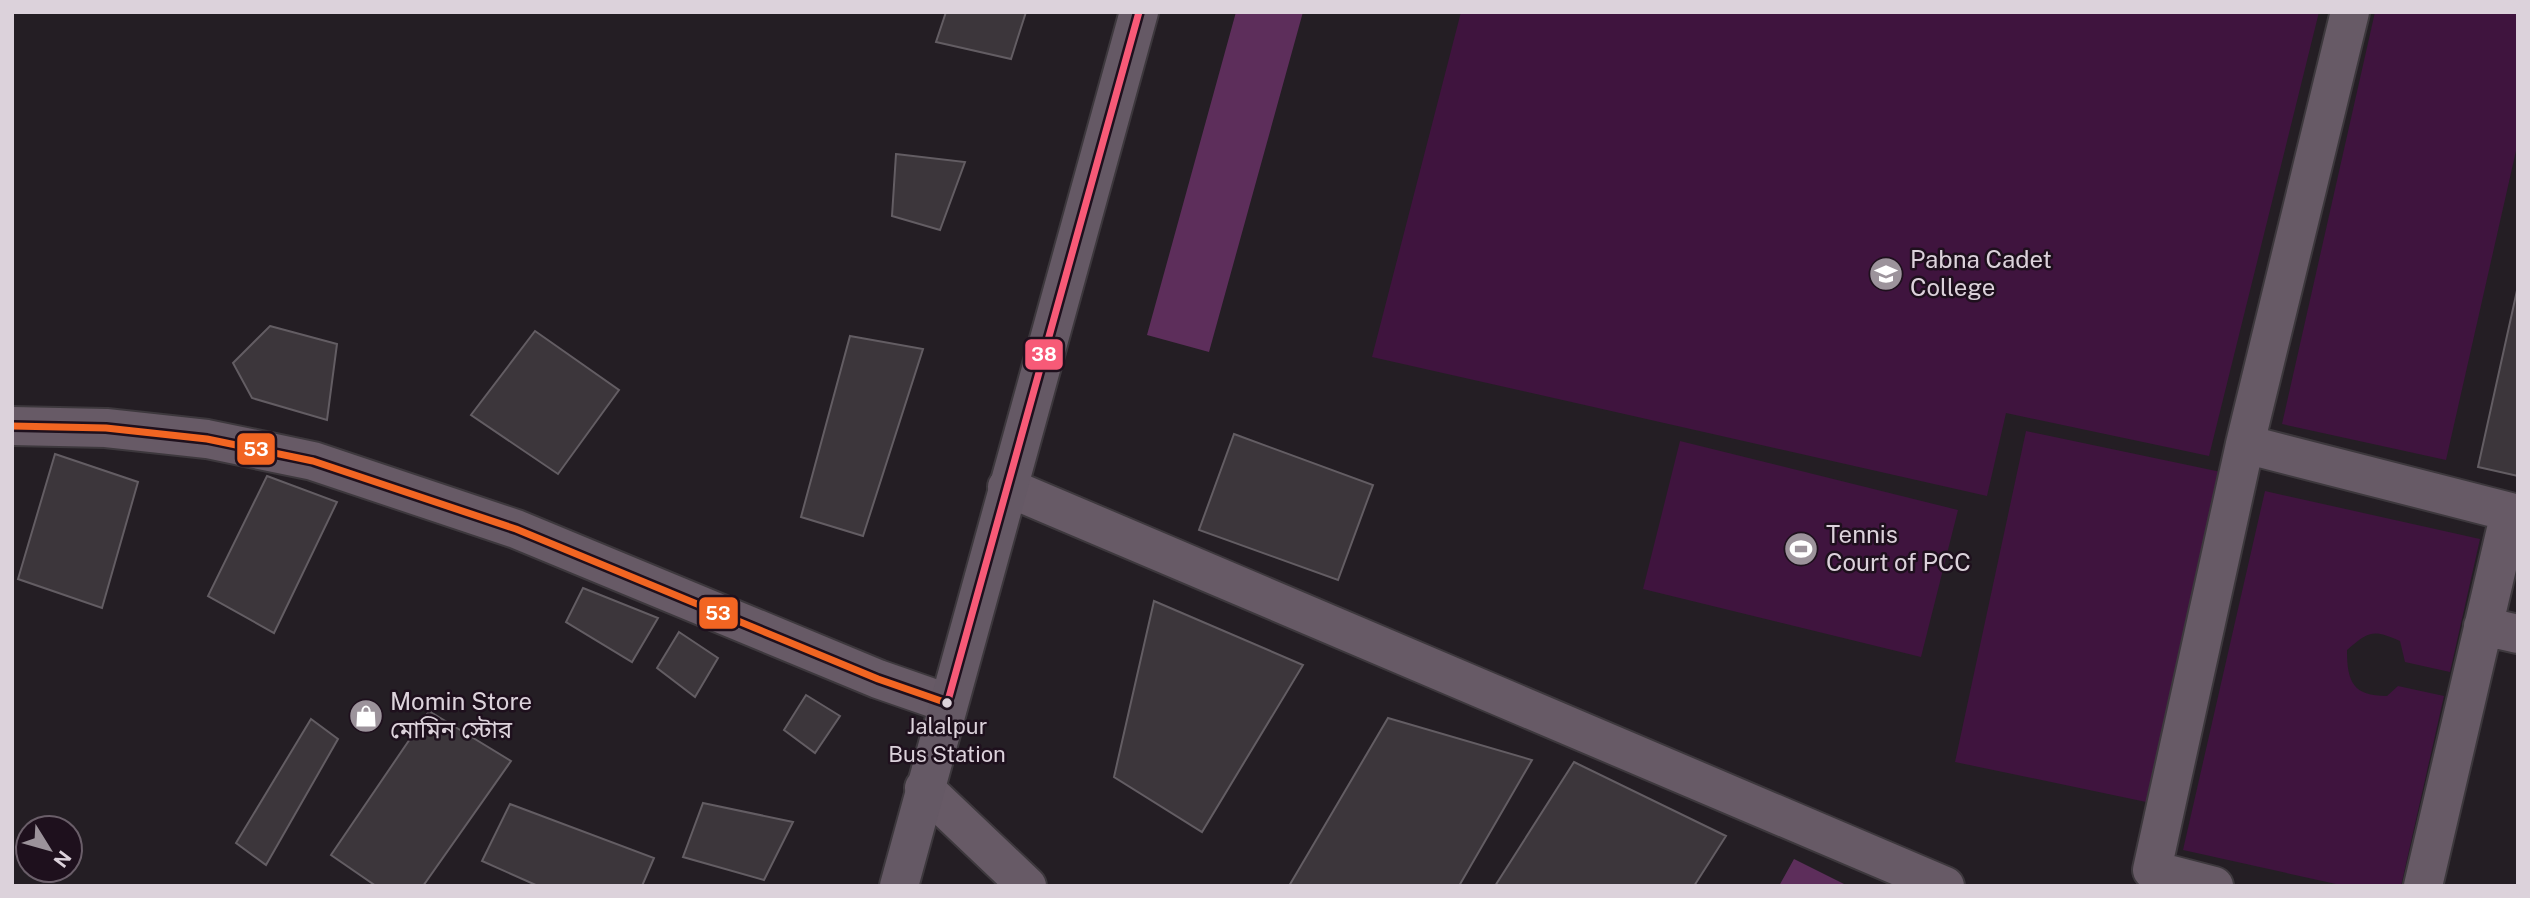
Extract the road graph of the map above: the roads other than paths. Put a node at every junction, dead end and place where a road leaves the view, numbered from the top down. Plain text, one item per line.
1 (1139, 12) edge
2 (2350, 12) edge
3 (12, 426) edge
4 (2245, 444) junction
5 (1007, 486) junction
6 (2501, 630) edge
7 (947, 703) junction
8 (924, 788) junction
9 (899, 886) edge
10 (1027, 886) edge
11 (1945, 886) edge
12 (2214, 886) edge
13 (2423, 886) edge

1 - 5 highway
2 - 4 street
3 - 7 street
4 - 6 street
4 - 12 street
5 - 7 highway
5 - 11 street
6 - 13 street
7 - 8 highway
8 - 9 highway
8 - 10 street

